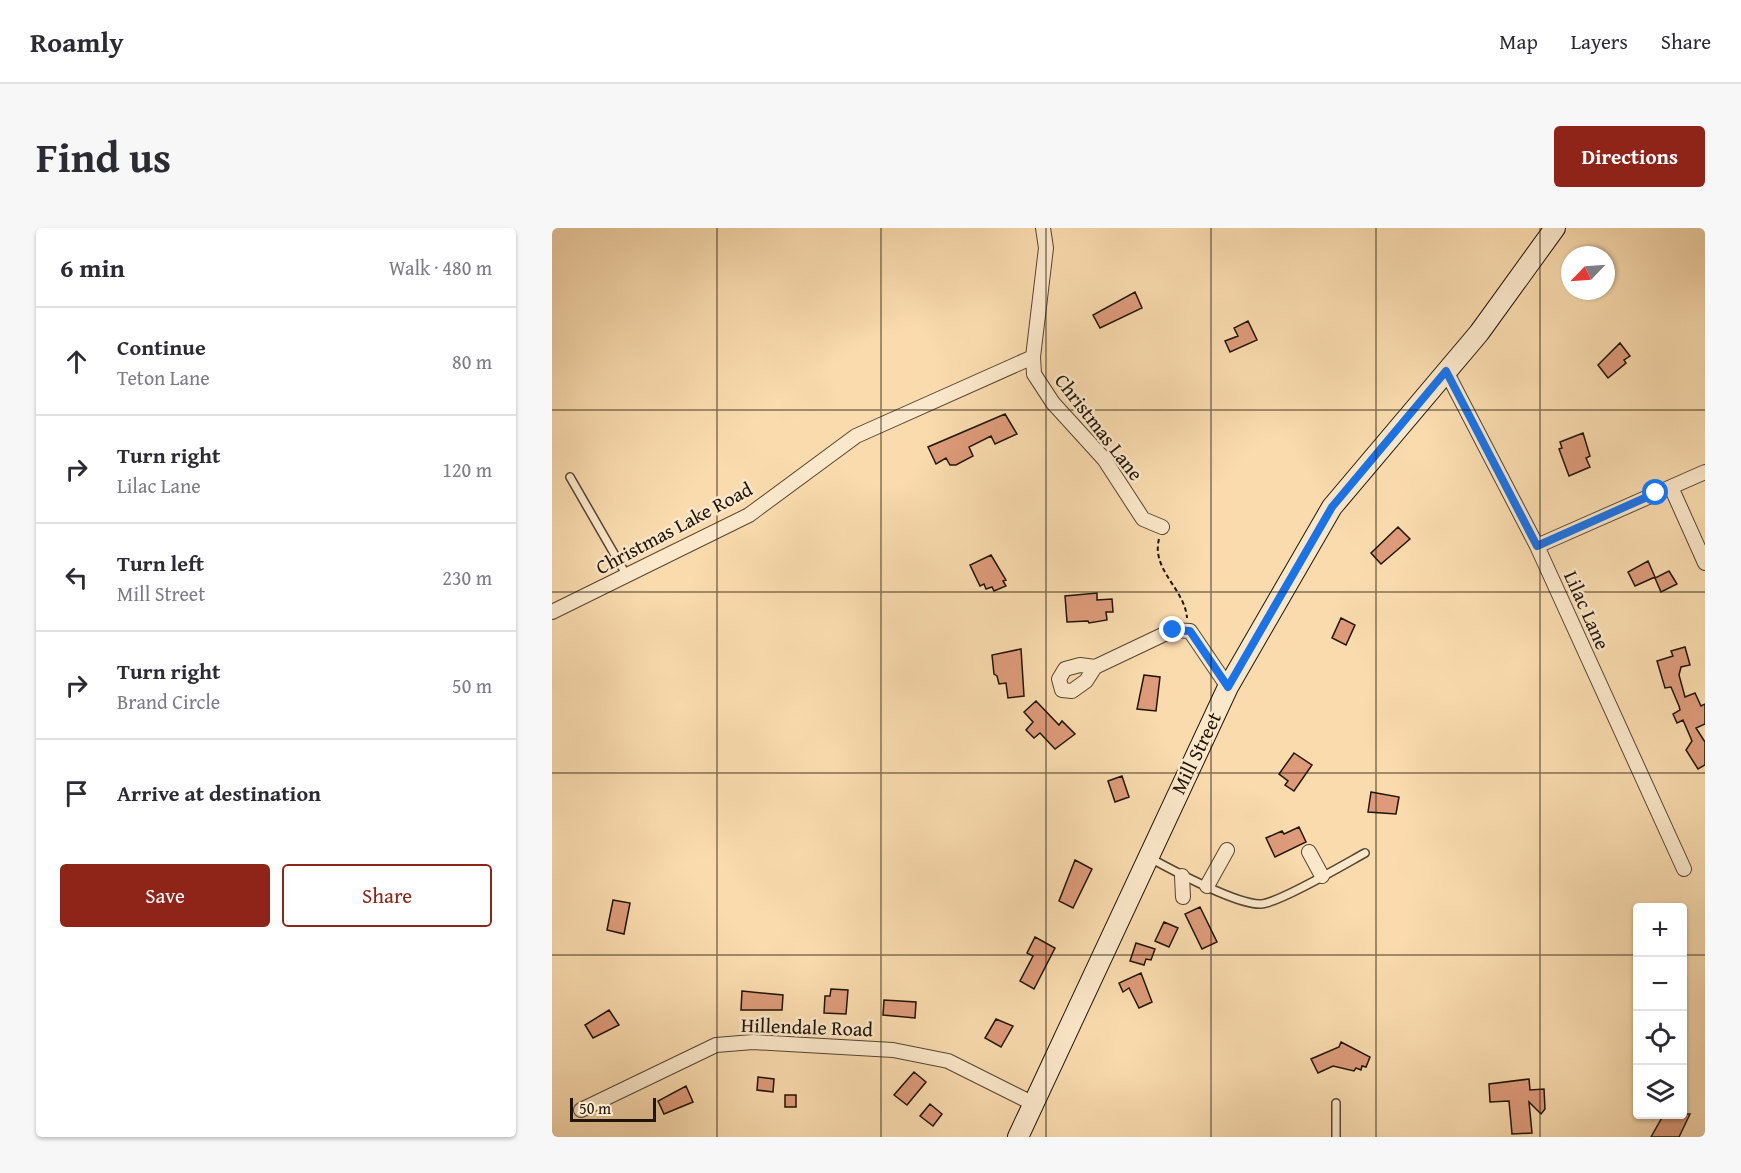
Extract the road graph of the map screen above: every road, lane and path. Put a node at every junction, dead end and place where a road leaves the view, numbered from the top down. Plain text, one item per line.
1 (1043, 228) edge
2 (1555, 228) edge
3 (1032, 357) junction
4 (1446, 371) junction
5 (1705, 472) edge
6 (570, 477) dead end
7 (1671, 487) junction
8 (1162, 527) joint
9 (1537, 546) junction
10 (1705, 563) edge
11 (627, 576) junction
12 (552, 612) edge
13 (1185, 631) junction
14 (1095, 667) dead end
15 (1228, 687) junction
16 (1227, 850) dead end
17 (1310, 852) dead end
18 (1365, 853) dead end
19 (1148, 857) junction
20 (1684, 869) dead end
21 (1182, 876) junction
22 (1322, 876) junction
23 (1207, 886) junction
24 (1183, 897) dead end
25 (1336, 1103) dead end
26 (1034, 1104) junction
27 (581, 1110) dead end
28 (1018, 1137) edge
29 (1336, 1137) edge

1 - 3 street, Christmas Lane
2 - 4 main road, Mill Street
3 - 8 street, Christmas Lane
3 - 11 street, Christmas Lake Road
4 - 9 street, Lilac Lane
4 - 15 main road, Mill Street
5 - 7 street
6 - 11 lane
7 - 9 street
7 - 10 street
8 - 13 path
9 - 20 street, Lilac Lane
11 - 12 street, Christmas Lake Road
13 - 14 street
13 - 15 street
15 - 19 main road, Mill Street
16 - 23 street
17 - 22 street
18 - 22 lane
19 - 21 lane
19 - 26 main road, Mill Street
21 - 23 lane
21 - 24 street
22 - 23 lane
25 - 29 lane
26 - 27 street, Hillendale Road
26 - 28 main road, Mill Street

